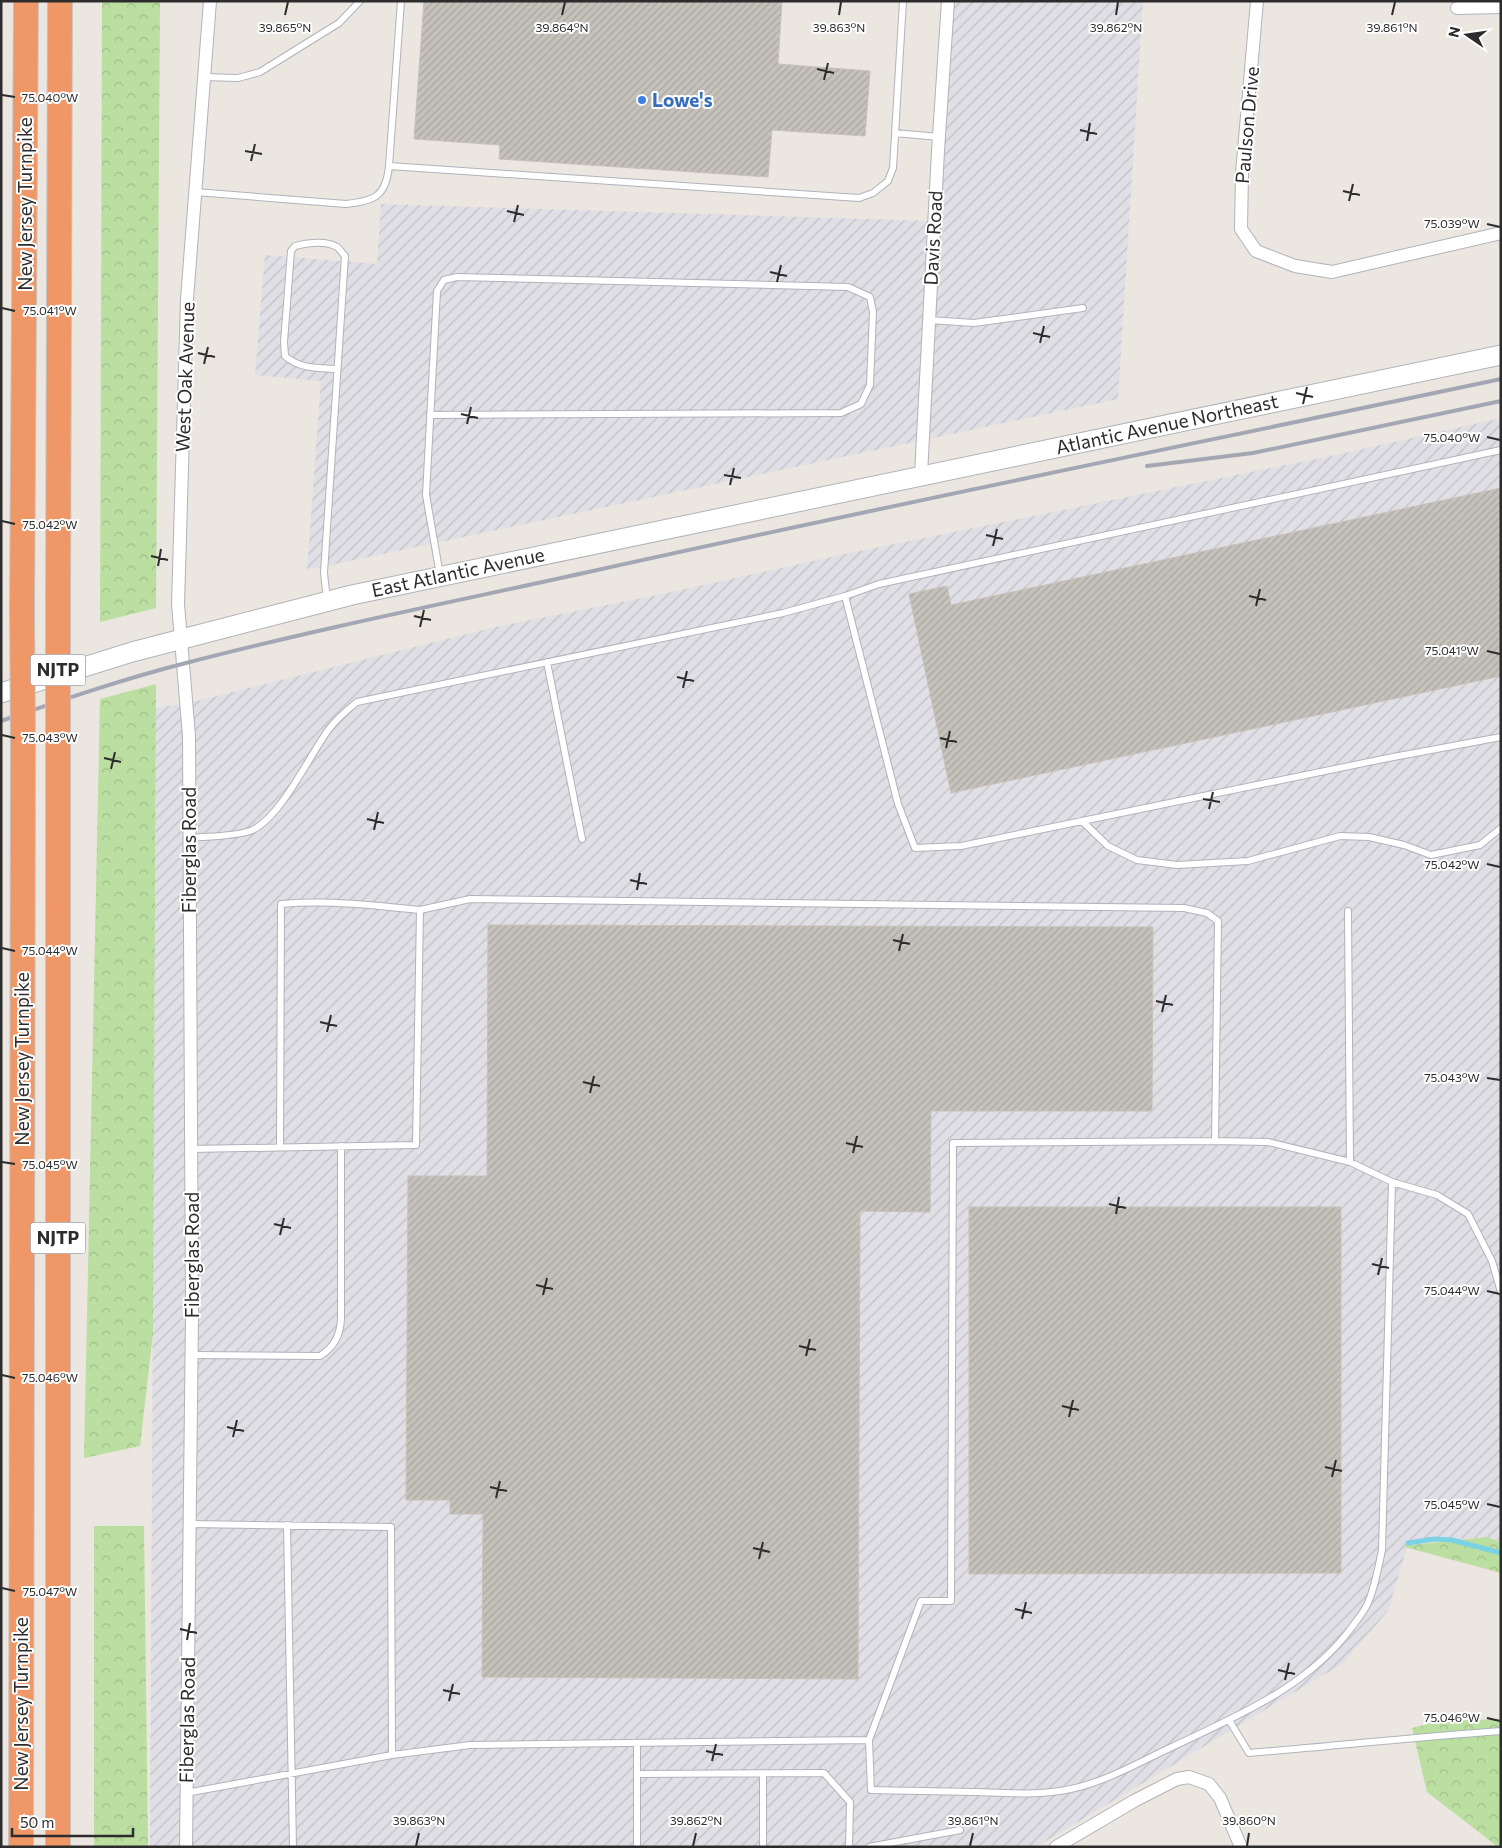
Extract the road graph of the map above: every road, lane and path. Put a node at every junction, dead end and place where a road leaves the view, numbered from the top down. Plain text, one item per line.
1 (26, 1) edge
2 (60, 1) edge
3 (210, 1) edge
4 (360, 1) edge
5 (401, 1) edge
6 (903, 1) edge
7 (948, 1) edge
8 (1257, 1) edge
9 (1501, 7) edge
10 (1457, 8) dead end
11 (204, 77) junction
12 (895, 133) junction
13 (939, 137) junction
14 (390, 166) junction
15 (195, 192) junction
16 (1501, 233) edge
17 (1083, 308) dead end
18 (929, 320) junction
19 (1501, 355) edge
20 (337, 369) junction
21 (430, 415) junction
22 (1501, 450) edge
23 (921, 475) junction
24 (440, 576) junction
25 (846, 596) junction
26 (327, 601) junction
27 (180, 639) junction
28 (547, 662) junction
29 (182, 664) joint
30 (1, 693) edge
31 (1501, 737) edge
32 (1082, 821) junction
33 (1501, 828) edge
34 (189, 838) junction
35 (582, 839) dead end
36 (420, 910) junction
37 (1348, 911) dead end
38 (1216, 1141) junction
39 (342, 1146) junction
40 (280, 1148) junction
41 (191, 1149) junction
42 (1350, 1162) junction
43 (1392, 1182) junction
44 (1501, 1292) edge
45 (192, 1355) junction
46 (190, 1524) junction
47 (287, 1525) junction
48 (1229, 1720) junction
49 (1501, 1731) edge
50 (869, 1740) junction
51 (637, 1743) junction
52 (392, 1754) junction
53 (292, 1774) junction
54 (637, 1774) junction
55 (763, 1774) junction
56 (186, 1793) junction
57 (960, 1830) dead end
58 (21, 1847) edge
59 (58, 1847) edge
60 (186, 1847) edge
61 (293, 1847) edge
62 (637, 1847) edge
63 (763, 1847) edge
64 (848, 1847) edge
65 (869, 1847) edge
66 (1056, 1847) edge
67 (1241, 1847) edge

1 - 58 highway, New Jersey Turnpike / NJTP, bridge
2 - 59 highway, New Jersey Turnpike / NJTP, bridge
3 - 11 street, West Oak Avenue
4 - 11 lane
5 - 14 lane
6 - 12 lane
7 - 13 street, Davis Road
8 - 16 street, Paulson Drive
9 - 10 street
11 - 15 street, West Oak Avenue
12 - 13 lane
12 - 14 lane
13 - 18 street, Davis Road
14 - 15 lane
15 - 27 street, West Oak Avenue
17 - 18 lane
18 - 23 street, Davis Road
19 - 23 street, Atlantic Avenue Northeast
20 - 20 lane
20 - 26 lane
21 - 21 lane
21 - 24 lane
22 - 25 lane
23 - 24 street, East Atlantic Avenue
24 - 26 street, East Atlantic Avenue
25 - 28 lane
25 - 32 lane
26 - 27 street, East Atlantic Avenue
27 - 29 street, West Oak Avenue
27 - 30 street, East Atlantic Avenue
28 - 34 lane
28 - 35 lane
29 - 34 street, Fiberglas Road
31 - 32 lane
32 - 33 lane
34 - 41 street, Fiberglas Road
36 - 38 lane
36 - 39 lane
36 - 40 lane
37 - 42 lane
38 - 42 lane
38 - 50 lane
39 - 40 lane
39 - 45 lane
40 - 41 lane
41 - 45 street, Fiberglas Road
42 - 43 lane
43 - 44 lane
43 - 48 lane
45 - 46 street, Fiberglas Road
46 - 47 lane
46 - 56 street, Fiberglas Road
47 - 52 lane
47 - 53 lane
48 - 49 lane
48 - 50 lane
50 - 51 lane
51 - 52 lane
51 - 54 lane
52 - 53 lane
53 - 56 lane
53 - 61 lane
54 - 55 lane
54 - 62 lane
55 - 63 lane
55 - 64 lane
56 - 60 street, Fiberglas Road
57 - 65 lane
66 - 67 street

